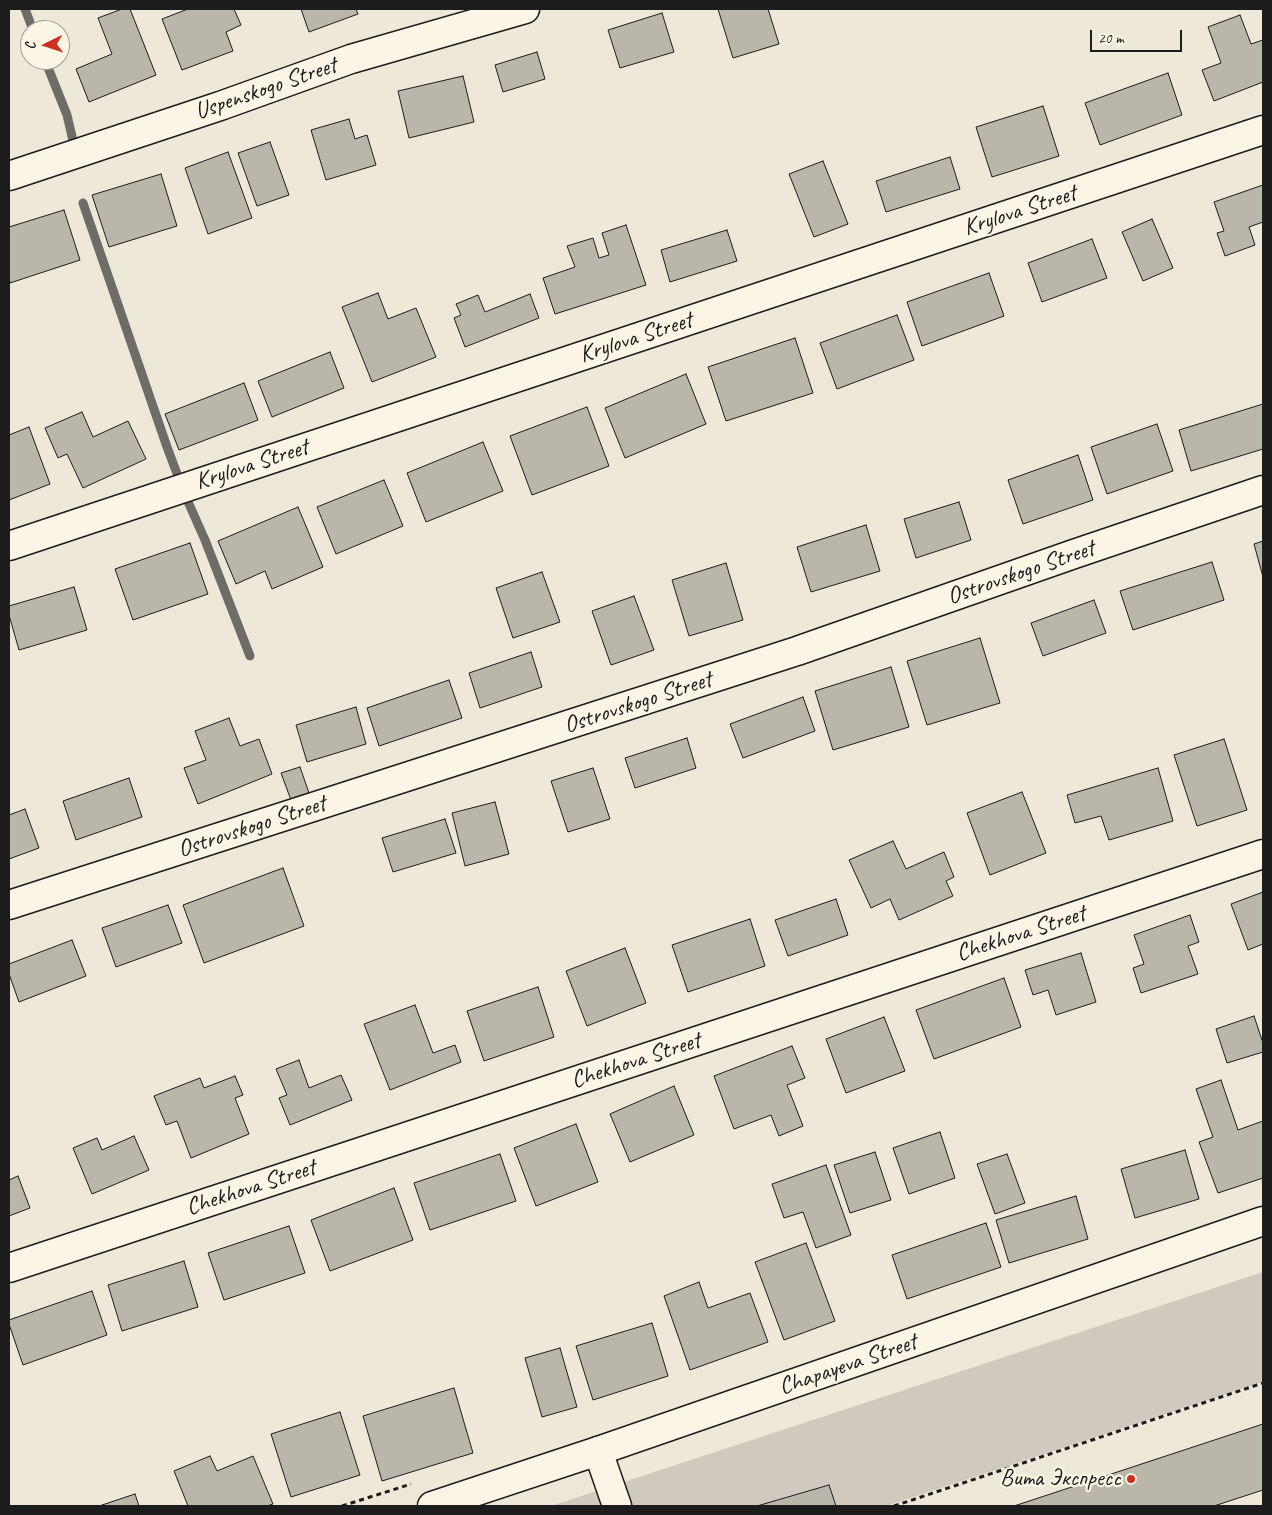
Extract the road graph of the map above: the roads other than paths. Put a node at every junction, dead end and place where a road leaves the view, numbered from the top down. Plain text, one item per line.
1 (525, 9) edge
2 (1263, 130) edge
3 (9, 176) edge
4 (1263, 490) edge
5 (9, 546) edge
6 (1263, 854) edge
7 (9, 906) edge
8 (1263, 1221) edge
9 (9, 1268) edge
10 (598, 1451) junction
11 (432, 1506) edge
12 (617, 1506) edge

1 - 3 street, Uspenskogo Street
2 - 5 street, Krylova Street
4 - 7 street, Ostrovskogo Street
6 - 9 street, Chekhova Street
8 - 10 street, Chapayeva Street
10 - 11 street, Chapayeva Street
10 - 12 street

